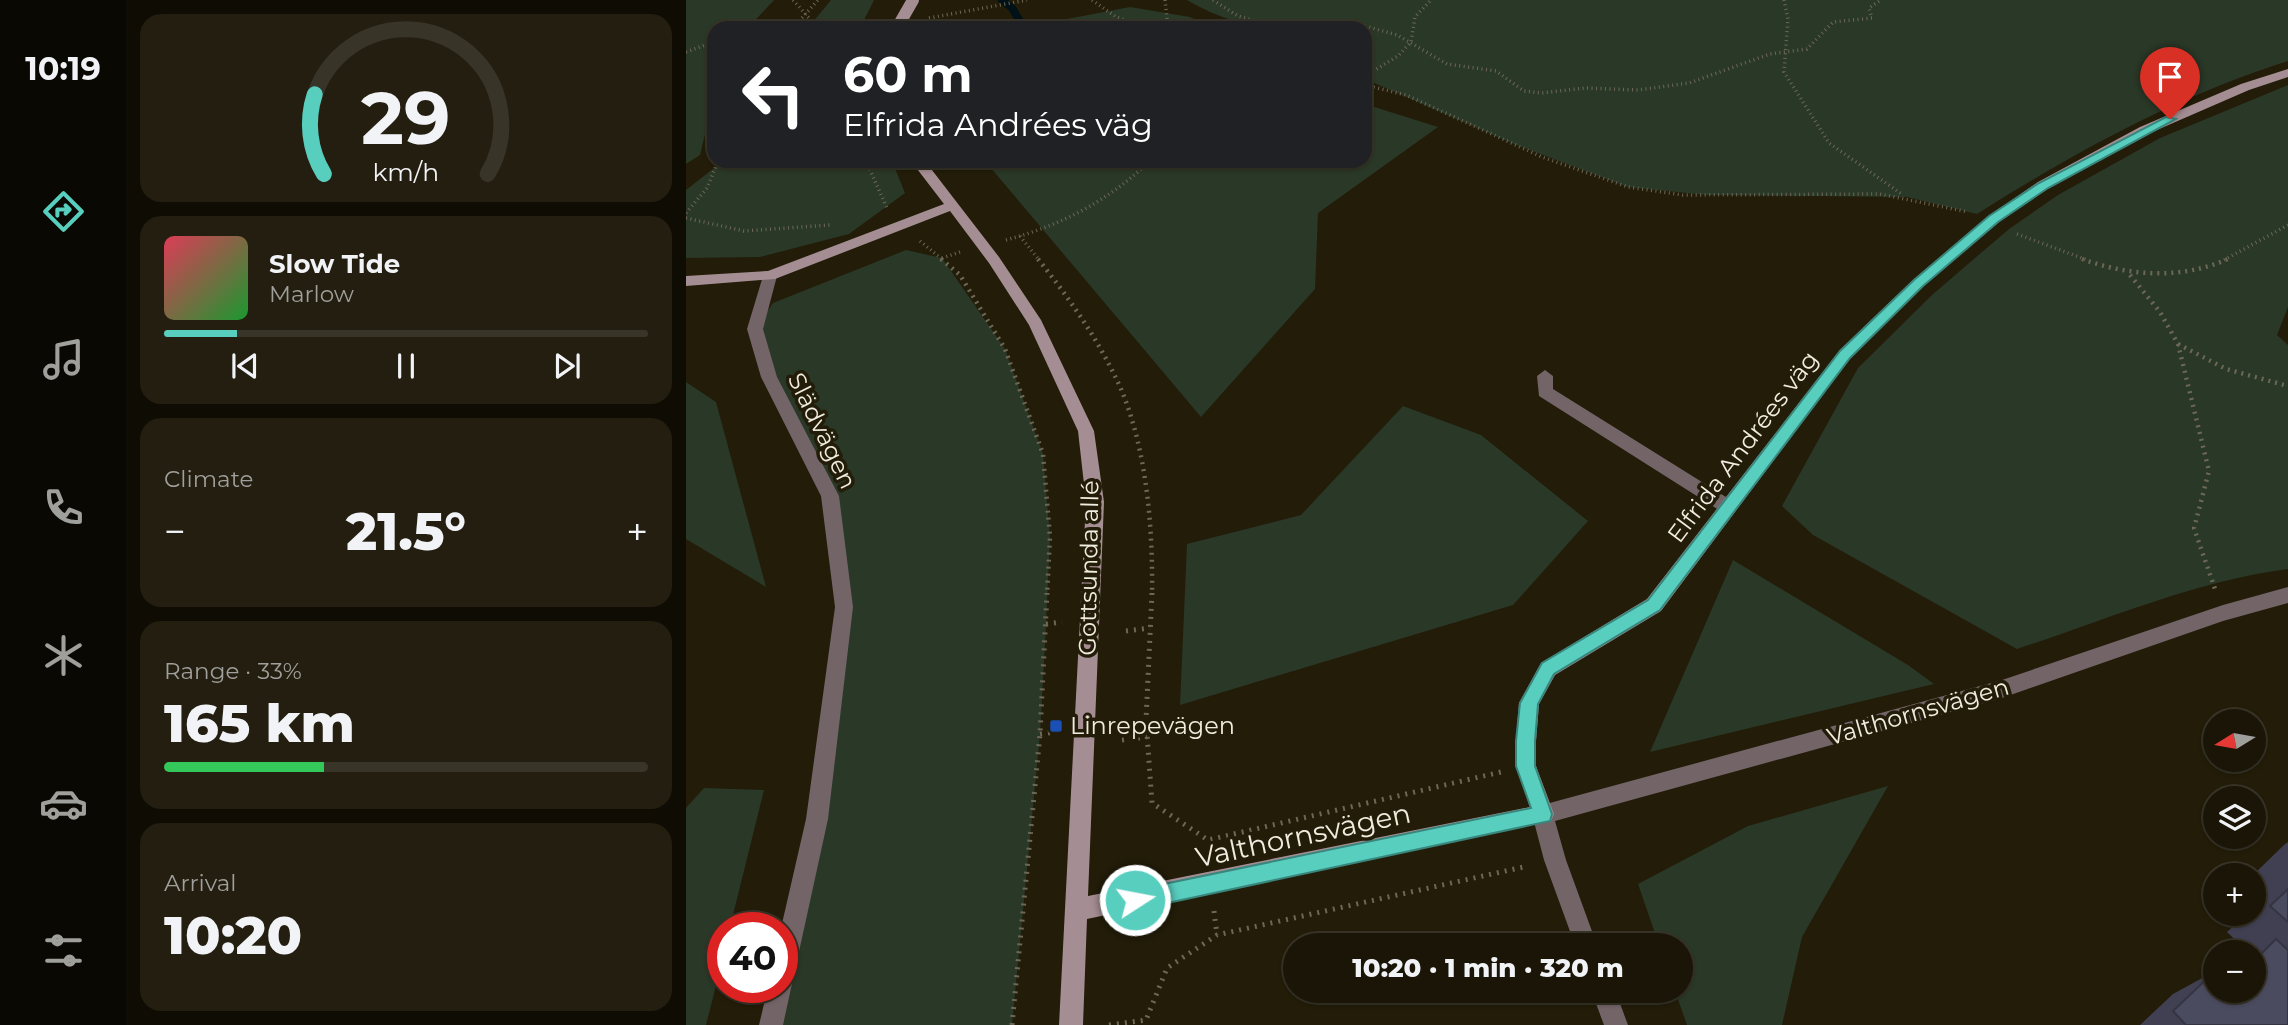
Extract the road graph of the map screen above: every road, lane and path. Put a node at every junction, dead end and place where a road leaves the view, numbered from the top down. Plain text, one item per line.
1 (793, 0) edge
2 (818, 0) edge
3 (913, 0) edge
4 (1027, 0) edge
5 (1092, 0) edge
6 (1166, 0) edge
7 (1213, 0) edge
8 (1431, 0) edge
9 (1784, 0) edge
10 (1881, 0) edge
11 (985, 7) dead end
12 (807, 13) junction
13 (800, 21) edge
14 (813, 21) edge
15 (901, 21) edge
16 (1128, 21) edge
17 (1168, 21) edge
18 (1255, 21) edge
19 (1372, 28) edge
20 (1409, 43) junction
21 (707, 45) edge
22 (686, 52) edge
23 (1786, 52) junction
24 (1372, 72) edge
25 (2288, 73) edge
26 (1372, 87) edge
27 (715, 168) edge
28 (869, 168) edge
29 (923, 168) edge
30 (1142, 168) edge
31 (1907, 197) junction
32 (951, 206) junction
33 (880, 214) dead end
34 (1978, 214) dead end
35 (686, 215) edge
36 (836, 224) dead end
37 (901, 225) junction
38 (2288, 225) edge
39 (2017, 234) dead end
40 (1020, 236) junction
41 (980, 246) junction
42 (770, 275) junction
43 (2130, 275) junction
44 (686, 281) edge
45 (2178, 344) junction
46 (1545, 376) dead end
47 (2288, 386) edge
48 (1728, 507) junction
49 (2288, 595) edge
50 (2223, 613) junction
51 (1063, 621) dead end
52 (1046, 624) junction
53 (1150, 628) junction
54 (1126, 631) dead end
55 (1056, 732) dead end
56 (1040, 734) junction
57 (1147, 737) junction
58 (1122, 740) dead end
59 (1526, 766) junction
60 (1543, 814) junction
61 (1555, 860) junction
62 (1076, 910) junction
63 (796, 912) edge
64 (1582, 933) edge
65 (776, 1003) edge
66 (1608, 1003) edge
67 (771, 1025) edge
68 (1012, 1025) edge
69 (1071, 1025) edge
70 (1109, 1025) edge
71 (1616, 1025) edge

1 - 12 path
2 - 12 path
3 - 15 street, bridge
4 - 11 path
5 - 16 path
6 - 17 path
7 - 18 path
8 - 20 path
9 - 23 path
10 - 23 path
12 - 13 path
12 - 14 path
19 - 20 path
20 - 23 path
20 - 24 path
21 - 22 path
23 - 31 path
25 - 48 street, Elfrida Andrées väg
26 - 31 path
27 - 35 path
28 - 33 path
29 - 32 street, Gottsunda allé
30 - 40 path
31 - 34 path
32 - 37 street
32 - 41 street, Gottsunda allé
35 - 36 path
37 - 42 street
37 - 52 path
38 - 43 path
39 - 43 path
40 - 41 path
40 - 53 path
41 - 62 street, Gottsunda allé
42 - 44 street
42 - 63 street, Slädvägen
43 - 45 path
45 - 47 path
45 - 50 path
46 - 48 street
48 - 59 street, Elfrida Andrées väg
49 - 50 street, Valthornsvägen
50 - 60 street, Valthornsvägen
51 - 52 path
52 - 56 path
53 - 54 path
53 - 57 path
55 - 56 path
56 - 68 path
57 - 58 path
57 - 59 path
59 - 60 street, Elfrida Andrées väg
60 - 61 street
60 - 62 street, Valthornsvägen
61 - 64 street
61 - 70 path
62 - 69 street, Gottsunda allé
65 - 67 street
66 - 71 street

